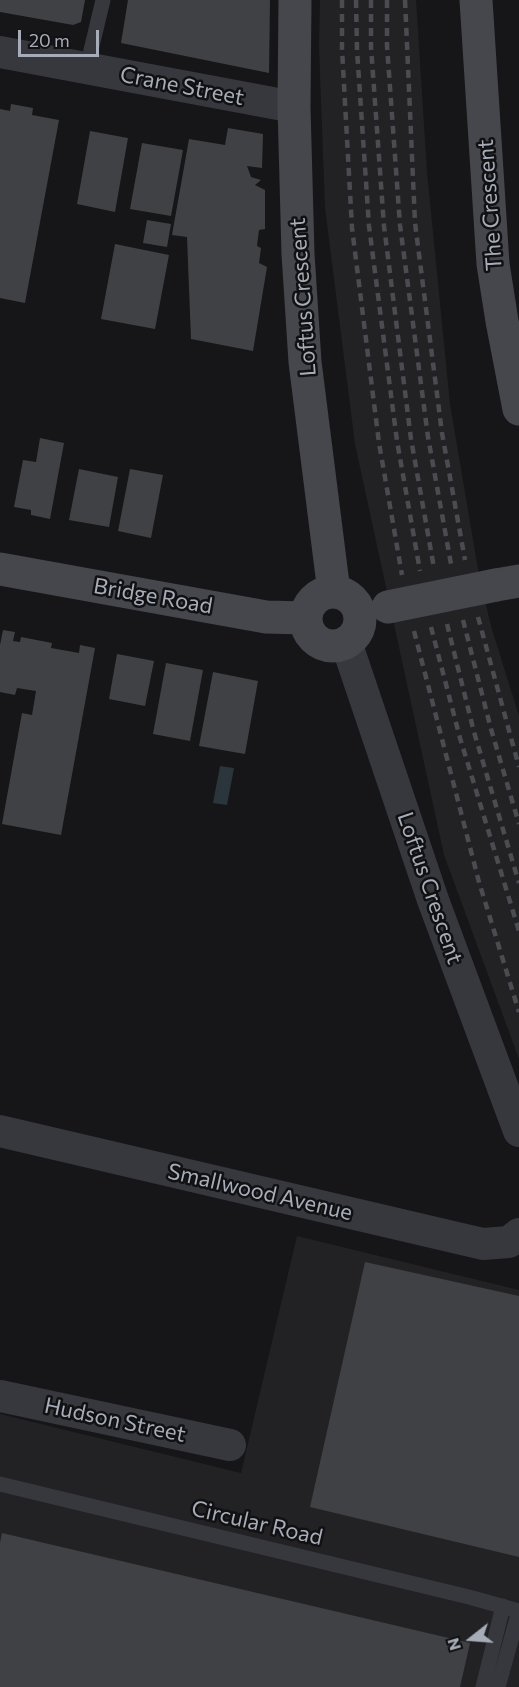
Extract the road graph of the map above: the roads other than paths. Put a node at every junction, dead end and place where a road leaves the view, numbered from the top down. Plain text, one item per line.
1 (103, 0) edge
2 (295, 0) edge
3 (476, 0) edge
4 (0, 52) edge
5 (87, 68) junction
6 (294, 107) junction
7 (519, 409) edge
8 (0, 569) edge
9 (507, 583) edge
10 (334, 592) junction
11 (373, 610) junction
12 (306, 618) junction
13 (346, 642) junction
14 (0, 1131) edge
15 (519, 1131) edge
16 (519, 1234) edge
17 (0, 1395) edge
18 (230, 1445) dead end
19 (0, 1484) edge
20 (503, 1606) junction
21 (519, 1611) edge
22 (483, 1687) edge
23 (498, 1687) edge

1 - 5 lane
2 - 6 street, Loftus Crescent
3 - 7 street, The Crescent
4 - 5 street, Crane Street
5 - 6 street, Crane Street
6 - 10 street, Loftus Crescent
8 - 12 street, Bridge Road
9 - 11 street, bridge
10 - 11 street
10 - 12 street
11 - 13 street
12 - 13 street
13 - 15 street, Loftus Crescent
14 - 16 street, Smallwood Avenue
17 - 18 street, Hudson Street
19 - 20 lane, Circular Road
20 - 21 lane, Circular Road
20 - 22 lane
21 - 23 lane, Circular Road

